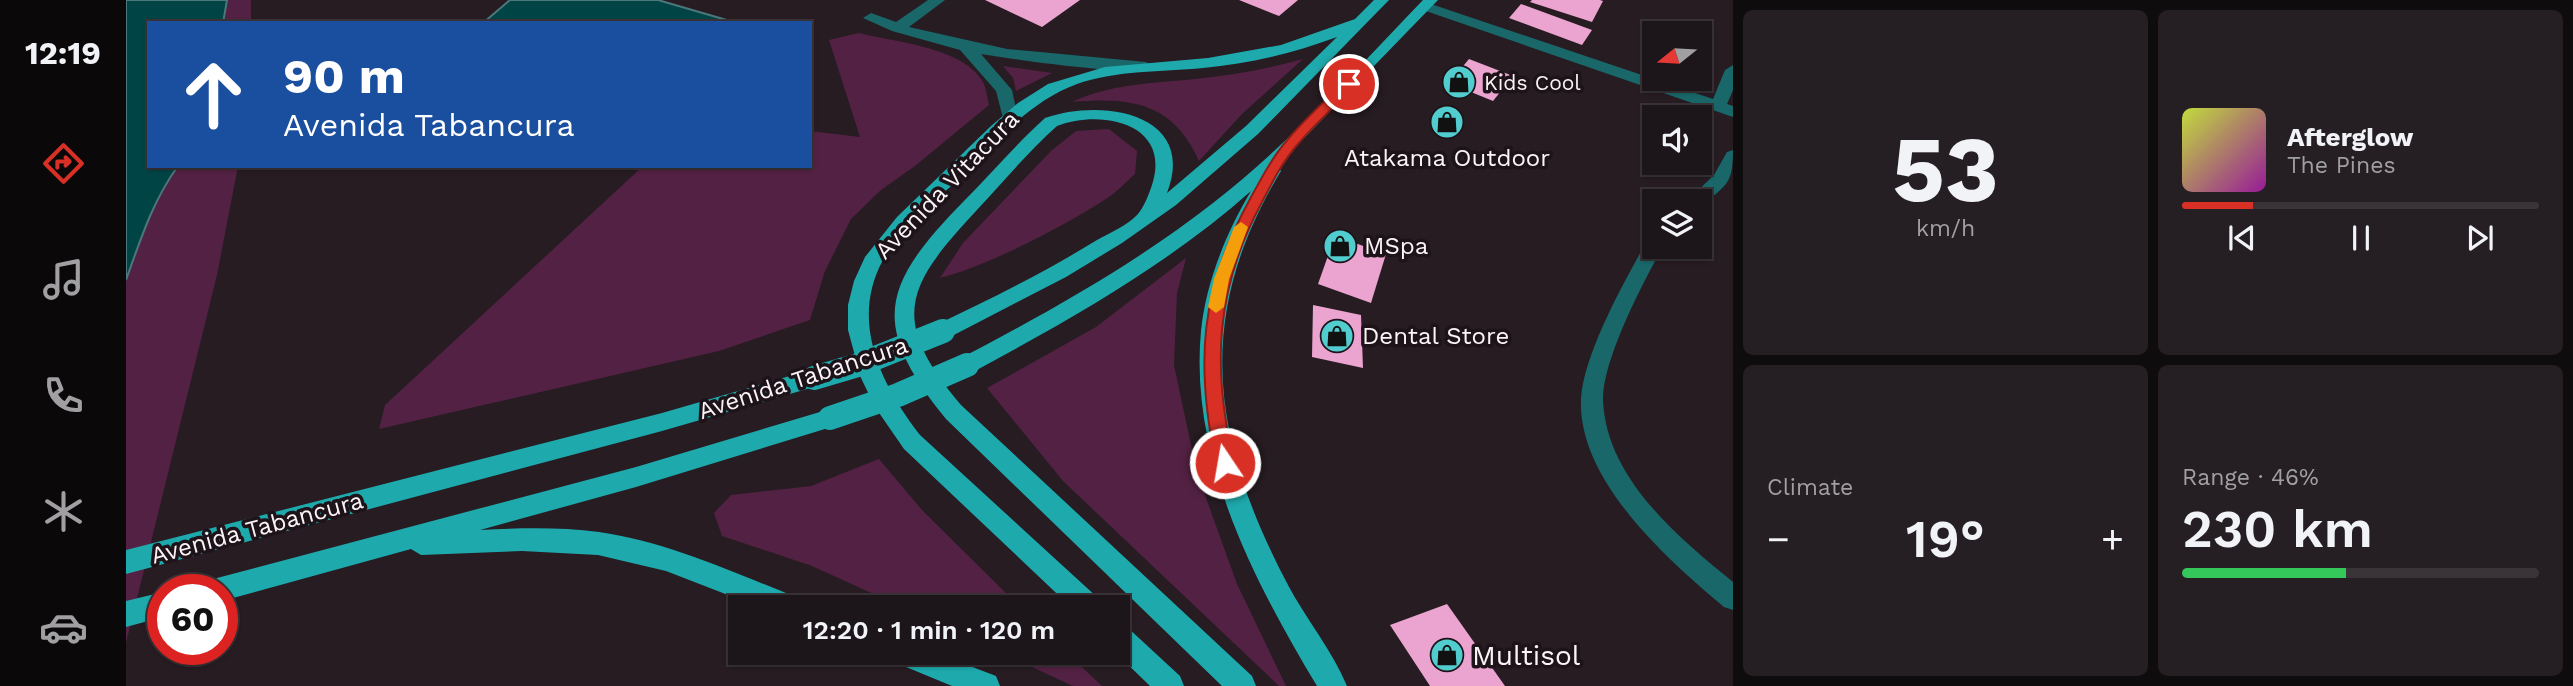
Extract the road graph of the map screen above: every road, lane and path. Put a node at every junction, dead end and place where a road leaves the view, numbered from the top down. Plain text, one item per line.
1 (939, 0) edge
2 (1382, 0) edge
3 (1428, 3) edge
4 (871, 18) dead end
5 (1361, 22) junction
6 (897, 28) junction
7 (967, 48) junction
8 (1146, 67) junction
9 (1733, 70) edge
10 (1726, 109) edge
11 (1010, 118) junction
12 (1292, 142) junction
13 (1733, 156) edge
14 (1710, 189) edge
15 (1144, 219) junction
16 (1647, 259) edge
17 (374, 548) junction
18 (126, 562) edge
19 (238, 584) edge
20 (758, 595) edge
21 (1075, 595) edge
22 (1733, 598) edge
23 (147, 608) edge
24 (126, 614) edge
25 (1130, 648) edge
26 (933, 665) edge
27 (986, 686) edge
28 (1170, 686) edge
29 (1242, 686) edge
30 (1333, 686) edge

1 - 6 street
2 - 5 main road, Avenida Tabancura
3 - 10 street
3 - 12 main road, Avenida Tabancura
4 - 6 street
5 - 8 main road, Avenida Vitacura
5 - 15 main road, Avenida Tabancura
6 - 7 street
7 - 8 street
7 - 11 street
8 - 11 main road, Avenida Vitacura
9 - 10 street
11 - 21 main road, Avenida Vitacura
12 - 17 main road, Avenida Tabancura, bridge
12 - 30 main road
13 - 14 street
15 - 18 main road, Avenida Tabancura, bridge
15 - 29 main road
16 - 22 street
17 - 19 main road, Avenida Tabancura
17 - 20 main road
23 - 24 main road, Avenida Tabancura
25 - 28 main road
26 - 27 main road

